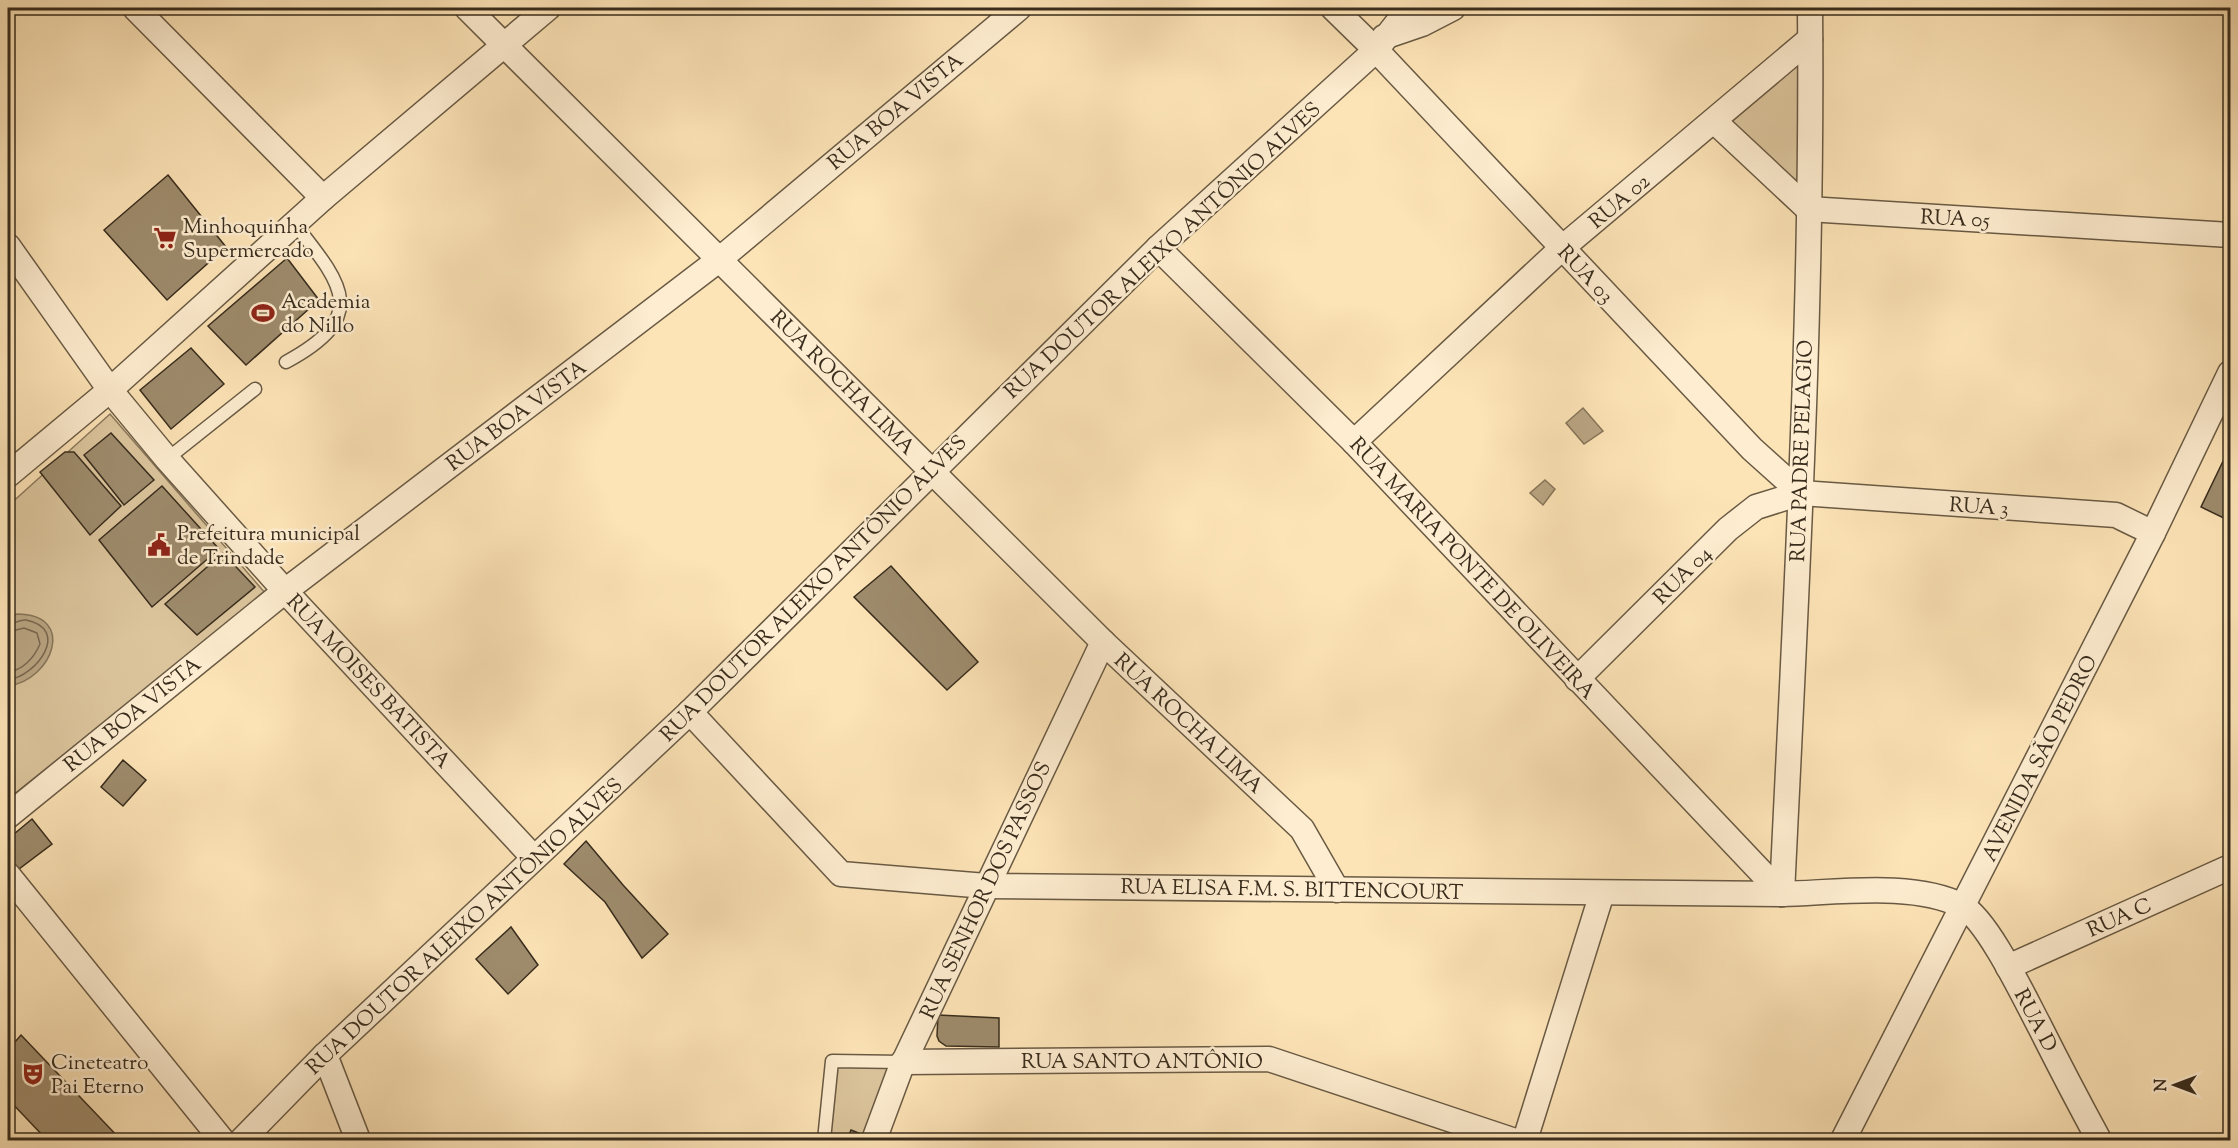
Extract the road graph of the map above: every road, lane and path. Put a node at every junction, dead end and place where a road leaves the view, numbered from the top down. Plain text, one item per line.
1 (135, 8) edge
2 (467, 8) edge
3 (548, 8) edge
4 (1019, 8) edge
5 (1333, 8) edge
6 (1409, 8) edge
7 (1453, 8) edge
8 (1810, 8) edge
9 (1810, 39) junction
10 (1380, 43) junction
11 (504, 45) junction
12 (1714, 121) junction
13 (322, 198) junction
14 (1808, 209) junction
15 (294, 223) junction
16 (2230, 235) edge
17 (8, 246) edge
18 (1158, 248) junction
19 (1562, 249) junction
20 (720, 259) junction
21 (286, 362) dead end
22 (2230, 373) edge
23 (255, 389) dead end
24 (110, 390) junction
25 (1354, 442) junction
26 (166, 459) junction
27 (932, 471) junction
28 (8, 476) edge
29 (1801, 493) junction
30 (2153, 533) junction
31 (285, 591) junction
32 (1103, 642) junction
33 (1577, 679) junction
34 (690, 712) junction
35 (8, 816) edge
36 (534, 858) junction
37 (2230, 867) edge
38 (986, 886) junction
39 (12, 890) edge
40 (1337, 890) junction
41 (1602, 893) junction
42 (1782, 894) junction
43 (1964, 907) junction
44 (2008, 967) junction
45 (325, 1055) junction
46 (903, 1062) junction
47 (222, 1140) edge
48 (242, 1140) edge
49 (358, 1140) edge
50 (824, 1140) edge
51 (874, 1140) edge
52 (1512, 1140) edge
53 (1525, 1140) edge
54 (1843, 1140) edge
55 (2098, 1140) edge

1 - 13 street
2 - 11 street, RUA ROCHA LIMA
3 - 11 street
4 - 20 street, RUA BOA VISTA
5 - 10 street, RUA 03
6 - 10 street, RUA DOUTOR ALEIXO ANTÔNIO ALVES
7 - 10 street, RUA DOUTOR ALEIXO ANTÔNIO ALVES
8 - 9 street, RUA PADRE PELAGIO
9 - 12 street, RUA 02
9 - 14 street, RUA PADRE PELAGIO
10 - 18 street, RUA DOUTOR ALEIXO ANTÔNIO ALVES
10 - 19 street, RUA 03
11 - 13 street
11 - 20 street, RUA ROCHA LIMA
12 - 14 street
12 - 19 street, RUA 02
13 - 15 street
14 - 16 street, RUA 05
14 - 29 street, RUA PADRE PELAGIO
15 - 21 lane
15 - 24 street
17 - 24 street, RUA MOISES BATISTA
18 - 25 street, RUA MARIA PONTE DE OLIVEIRA
18 - 27 street, RUA DOUTOR ALEIXO ANTÔNIO ALVES
19 - 25 street, RUA 02
19 - 29 street, RUA 03
20 - 27 street, RUA ROCHA LIMA
20 - 31 street, RUA BOA VISTA
22 - 30 street, AVENIDA SÃO PEDRO
23 - 26 lane
24 - 26 street, RUA MOISES BATISTA
24 - 28 street
25 - 33 street, RUA MARIA PONTE DE OLIVEIRA
26 - 31 street, RUA MOISES BATISTA
27 - 32 street, RUA ROCHA LIMA
27 - 34 street, RUA DOUTOR ALEIXO ANTÔNIO ALVES
29 - 30 street, RUA 3
29 - 33 street, RUA 04
29 - 42 street, RUA PADRE PELAGIO
30 - 43 street, AVENIDA SÃO PEDRO
31 - 35 street, RUA BOA VISTA
31 - 36 street, RUA MOISES BATISTA
32 - 38 street, RUA SENHOR DOS PASSOS
32 - 40 street, RUA ROCHA LIMA
33 - 42 street, RUA MARIA PONTE DE OLIVEIRA
34 - 36 street, RUA DOUTOR ALEIXO ANTÔNIO ALVES
34 - 38 street, RUA ELISA F.M. S. BITTENCOURT
36 - 45 street, RUA DOUTOR ALEIXO ANTÔNIO ALVES
37 - 44 street, RUA C
38 - 40 street, RUA ELISA F.M. S. BITTENCOURT
38 - 46 street, RUA SENHOR DOS PASSOS
39 - 47 street
40 - 41 street, RUA ELISA F.M. S. BITTENCOURT
41 - 42 street, RUA ELISA F.M. S. BITTENCOURT
41 - 53 street
42 - 43 street, RUA ELISA F.M. S. BITTENCOURT
43 - 44 street, RUA D
43 - 54 street, AVENIDA SÃO PEDRO
44 - 55 street, RUA D
45 - 48 street, RUA DOUTOR ALEIXO ANTÔNIO ALVES
45 - 49 street
46 - 50 lane
46 - 51 street, RUA SENHOR DOS PASSOS
46 - 52 street, RUA SANTO ANTÔNIO

